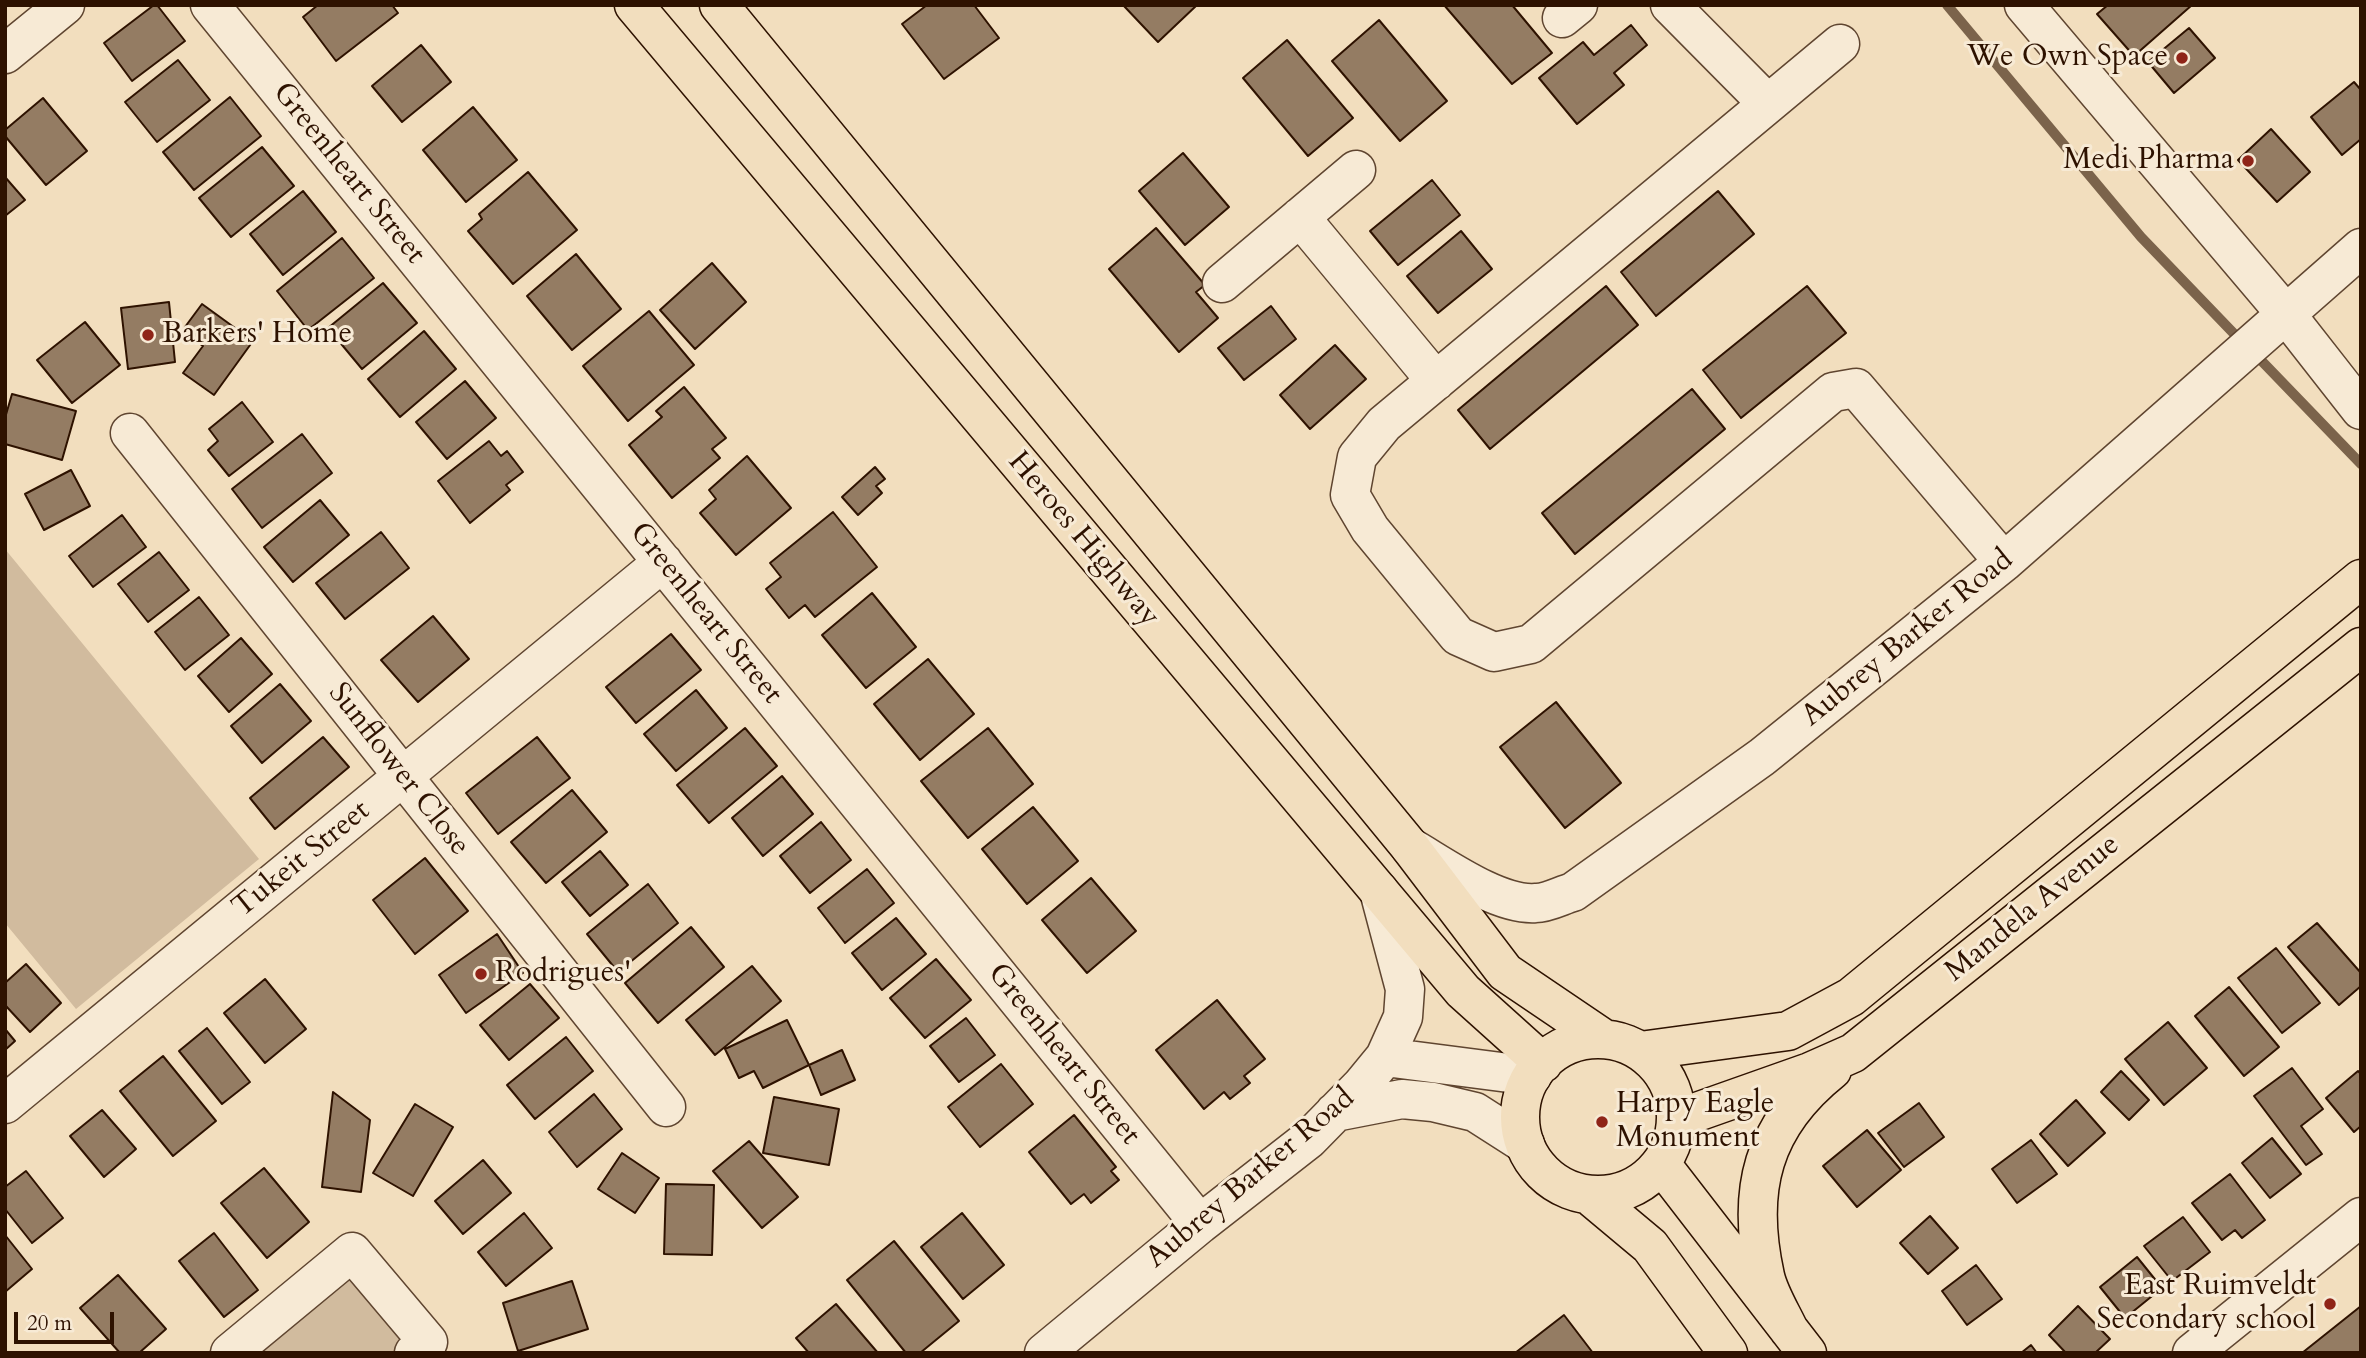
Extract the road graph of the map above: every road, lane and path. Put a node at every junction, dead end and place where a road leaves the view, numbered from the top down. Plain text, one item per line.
1 (65, 5) edge
2 (210, 5) edge
3 (634, 5) edge
4 (719, 5) edge
5 (1670, 5) edge
6 (2024, 5) edge
7 (1840, 44) dead end
8 (5, 54) edge
9 (1768, 104) junction
10 (1356, 170) dead end
11 (1300, 217) junction
12 (2361, 248) edge
13 (1222, 283) dead end
14 (2285, 313) junction
15 (1436, 381) junction
16 (2361, 410) edge
17 (130, 433) dead end
18 (663, 562) junction
19 (2004, 562) junction
20 (2361, 579) edge
21 (2361, 647) edge
22 (403, 776) junction
23 (1410, 847) junction
24 (1378, 891) junction
25 (1604, 1039) junction
26 (1640, 1051) junction
27 (1853, 1053) junction
28 (1385, 1057) junction
29 (1538, 1070) junction
30 (5, 1104) edge
31 (666, 1107) dead end
32 (1335, 1112) junction
33 (1676, 1119) junction
34 (1525, 1144) junction
35 (1661, 1164) junction
36 (1589, 1195) junction
37 (2361, 1217) edge
38 (1200, 1224) junction
39 (1798, 1341) edge
40 (230, 1353) edge
41 (414, 1353) edge
42 (1044, 1353) edge
43 (1728, 1353) edge
44 (2192, 1353) edge

1 - 8 street
2 - 18 street, Greenheart Street
3 - 24 main road, Heroes Highway
4 - 23 main road, Heroes Highway
5 - 9 street
6 - 14 street
7 - 9 street
9 - 15 street
10 - 11 street
11 - 13 street
11 - 15 street
12 - 14 street, Aubrey Barker Road
14 - 16 street
14 - 19 street, Aubrey Barker Road
15 - 19 street
17 - 22 street, Sunflower Close
18 - 22 street, Tukeit Street
18 - 38 street, Greenheart Street
19 - 23 street, Aubrey Barker Road
20 - 26 main road
21 - 27 main road, Mandela Avenue
22 - 30 street, Tukeit Street
22 - 31 street, Sunflower Close
23 - 25 main road, Heroes Highway
24 - 28 street, Aubrey Barker Road
24 - 29 main road, Heroes Highway
25 - 26 main road
25 - 29 main road
26 - 33 main road
27 - 33 main road, Mandela Avenue
27 - 39 main road
28 - 29 street
28 - 32 street, Aubrey Barker Road
29 - 34 main road
32 - 34 street
32 - 38 street, Aubrey Barker Road
33 - 35 main road
34 - 36 main road
35 - 36 main road
35 - 39 main road
36 - 43 main road
37 - 44 street
38 - 42 street, Aubrey Barker Road
40 - 41 street

